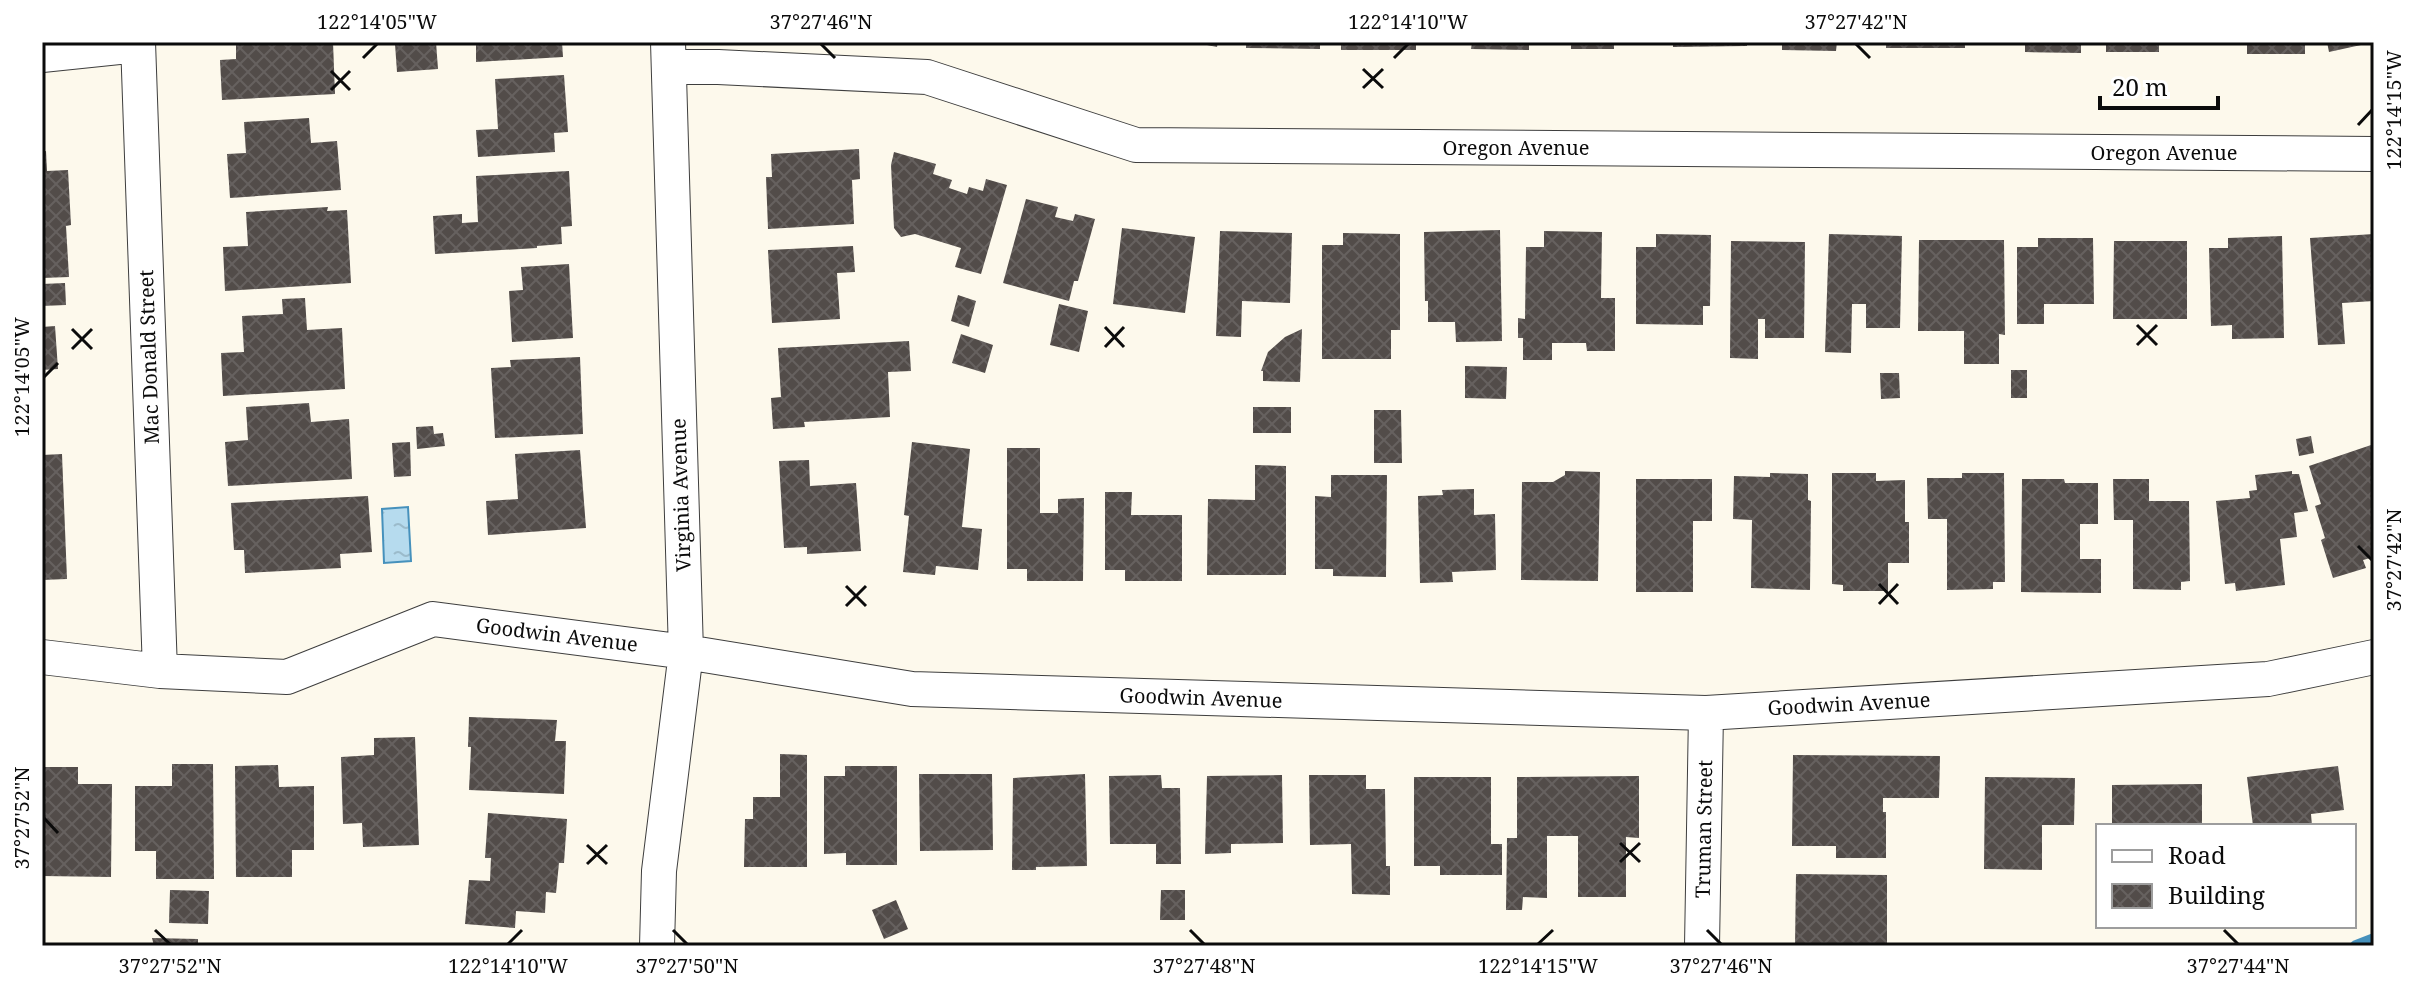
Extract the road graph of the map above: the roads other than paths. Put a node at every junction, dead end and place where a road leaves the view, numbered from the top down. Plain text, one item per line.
1 (138, 43) edge
2 (668, 54) edge
3 (42, 55) edge
4 (2374, 154) edge
5 (686, 652) junction
6 (42, 657) edge
7 (2374, 657) edge
8 (160, 671) junction
9 (1706, 713) junction
10 (657, 946) edge
11 (1702, 946) edge

1 - 3 street
1 - 8 street, Mac Donald Street
2 - 4 street, Oregon Avenue
2 - 5 street, Virginia Avenue
5 - 8 street, Goodwin Avenue
5 - 9 street, Goodwin Avenue
5 - 10 street, Virginia Avenue
6 - 8 street, Goodwin Avenue
7 - 9 street, Goodwin Avenue
9 - 11 street, Truman Street

